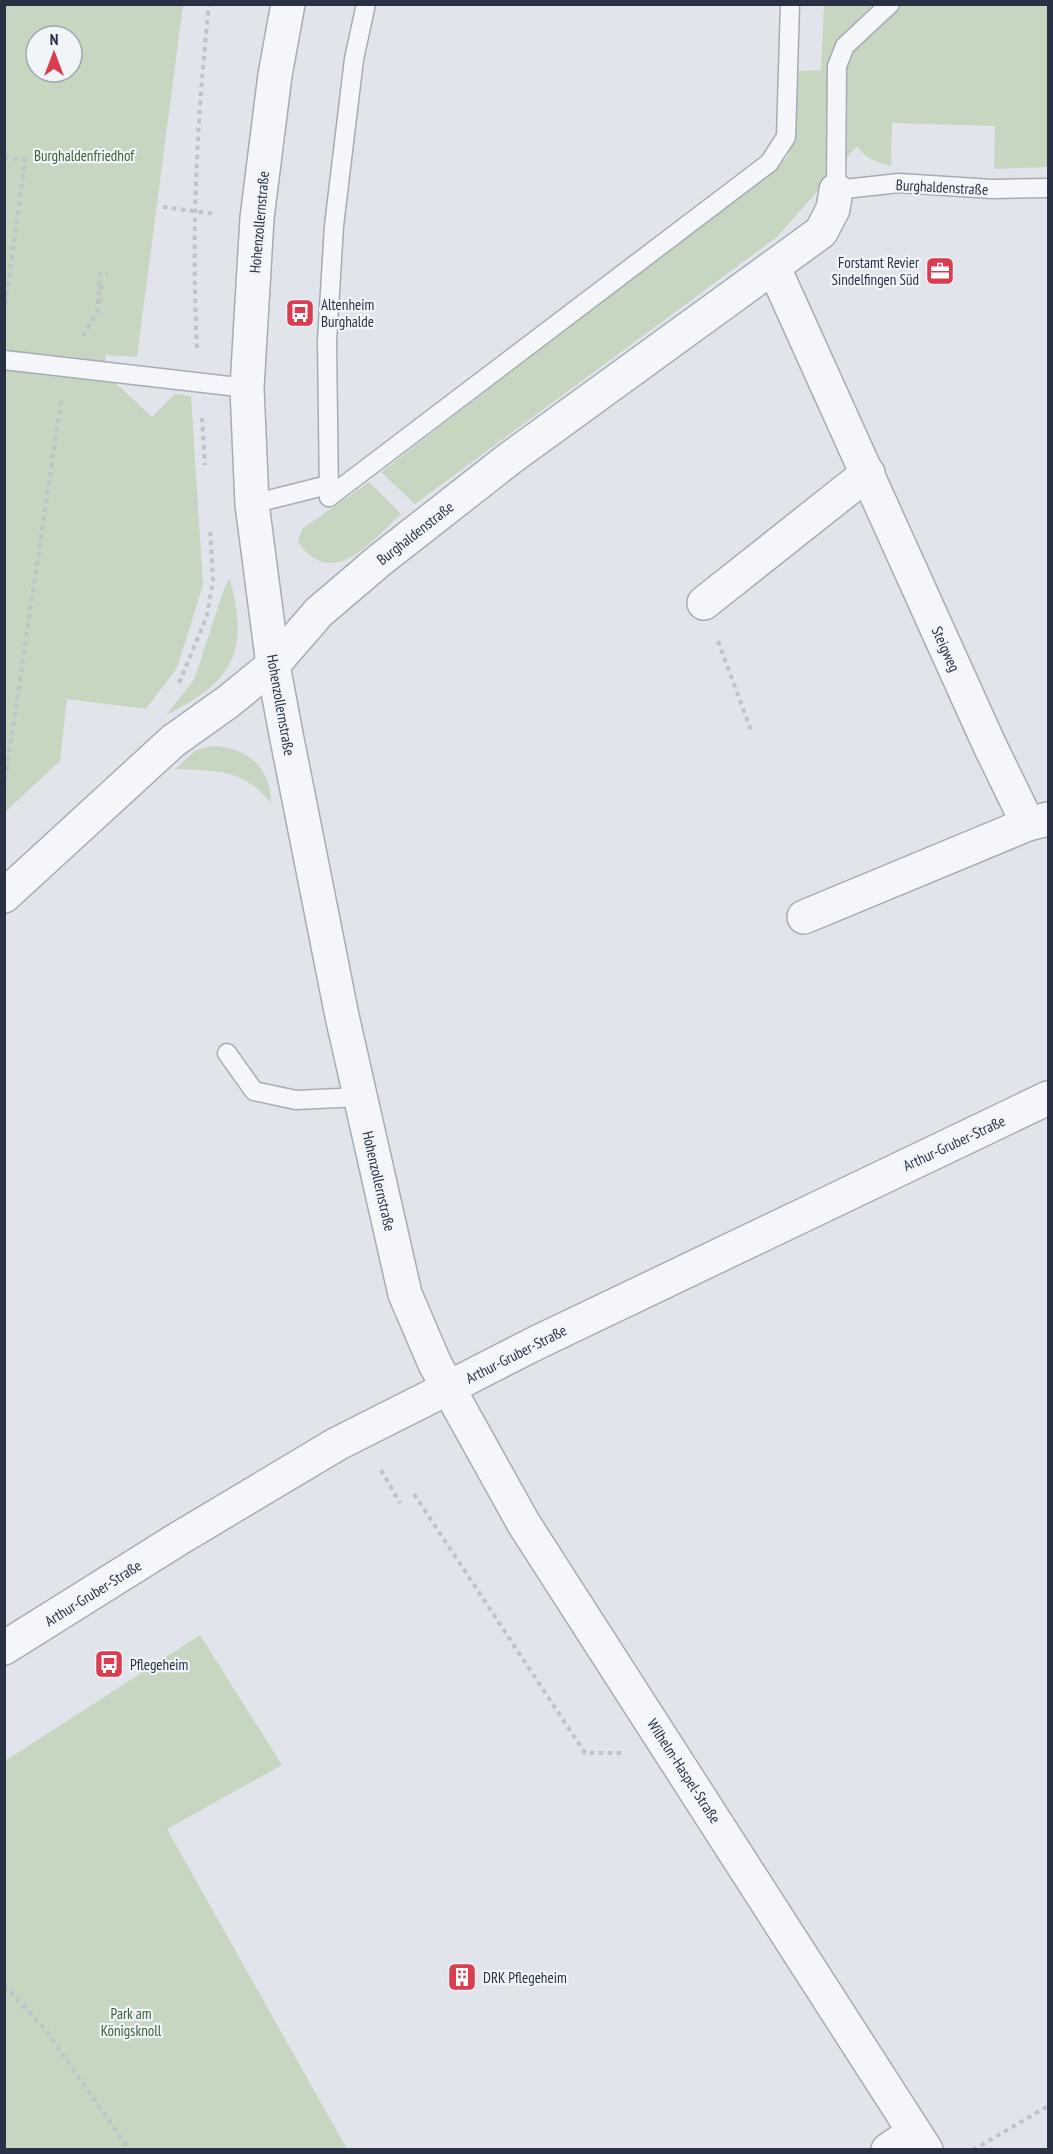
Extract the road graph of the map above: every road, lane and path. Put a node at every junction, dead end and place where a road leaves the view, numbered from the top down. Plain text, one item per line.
1 (288, 4) edge
2 (366, 4) edge
3 (790, 4) edge
4 (890, 4) edge
5 (4, 157) edge
6 (1048, 188) edge
7 (836, 190) junction
8 (774, 268) junction
9 (108, 275) dead end
10 (99, 288) junction
11 (106, 288) dead end
12 (98, 300) junction
13 (106, 301) dead end
14 (97, 312) dead end
15 (4, 314) edge
16 (4, 360) edge
17 (66, 367) junction
18 (247, 388) junction
19 (867, 473) junction
20 (328, 485) junction
21 (252, 504) junction
22 (704, 603) joint
23 (273, 665) junction
24 (752, 733) dead end
25 (4, 788) edge
26 (1038, 822) edge
27 (4, 896) edge
28 (804, 917) dead end
29 (227, 1053) dead end
30 (360, 1097) junction
31 (1046, 1105) edge
32 (448, 1388) junction
33 (414, 1494) dead end
34 (4, 1648) edge
35 (628, 1753) dead end
36 (4, 1985) edge
37 (1048, 2106) edge
38 (910, 2144) edge
39 (129, 2150) edge
40 (973, 2150) edge

1 - 18 street, Hohenzollernstraße
2 - 20 lane
3 - 20 lane
4 - 7 lane, Burghaldenstraße
5 - 15 path
6 - 7 lane, Burghaldenstraße
7 - 8 street, Burghaldenstraße
8 - 19 street, Steigweg
8 - 23 street, Burghaldenstraße
9 - 10 path
10 - 11 path
10 - 12 path
12 - 13 path
12 - 14 path
16 - 17 lane
17 - 18 lane
17 - 25 path
18 - 21 street, Hohenzollernstraße
19 - 22 street
19 - 26 street, Steigweg
20 - 21 lane
21 - 23 street, Hohenzollernstraße
22 - 24 path
23 - 27 street, Burghaldenstraße
23 - 30 street, Hohenzollernstraße
26 - 28 street, Steigweg
29 - 30 lane
30 - 32 street, Hohenzollernstraße
31 - 32 street, Arthur-Gruber-Straße
32 - 34 street, Arthur-Gruber-Straße
32 - 38 street, Wilhelm-Haspel-Straße
33 - 35 path
36 - 39 path
37 - 40 path

